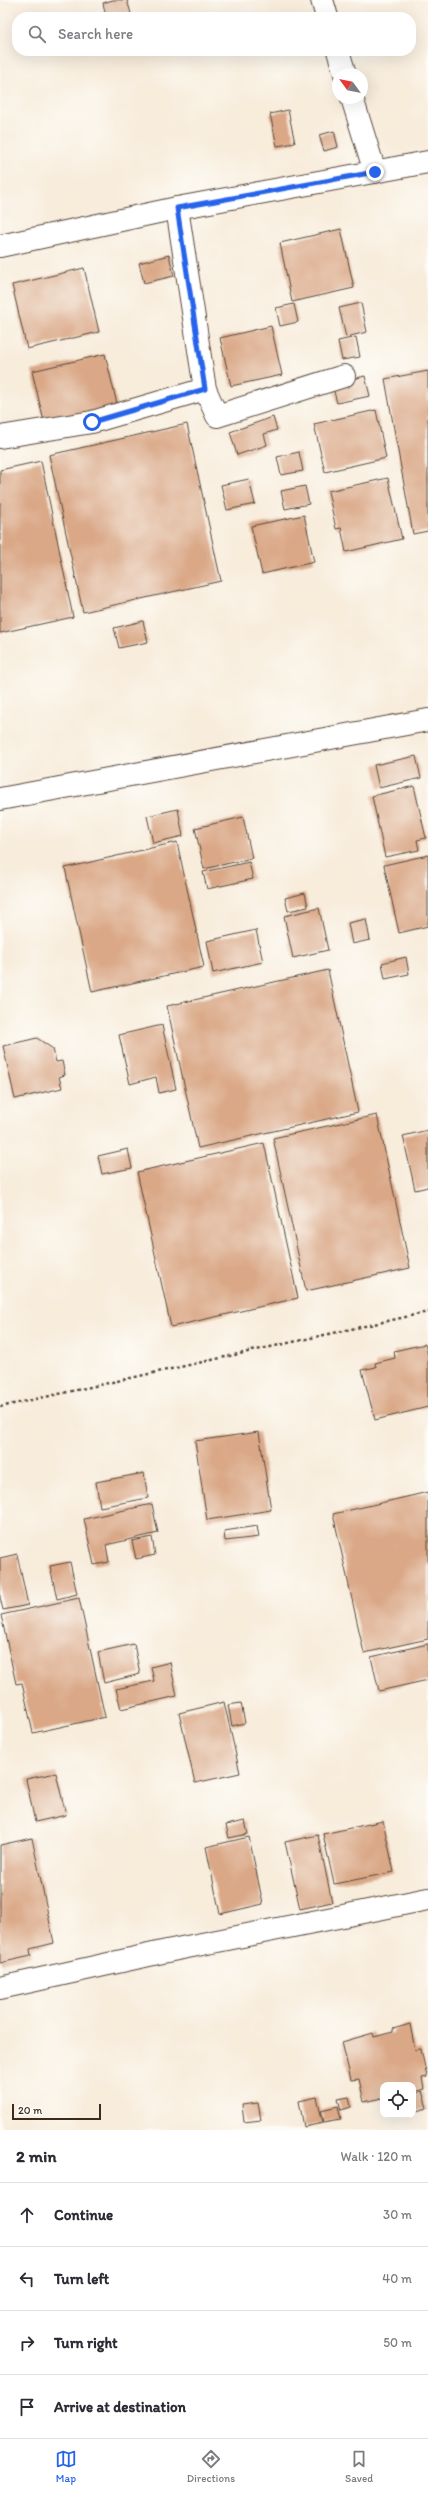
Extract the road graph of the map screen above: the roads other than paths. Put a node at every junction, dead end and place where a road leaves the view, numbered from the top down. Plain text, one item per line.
1 (322, 0) edge
2 (326, 12) edge
3 (340, 56) edge
4 (343, 68) edge
5 (354, 104) edge
6 (428, 162) edge
7 (375, 172) junction
8 (177, 208) junction
9 (0, 246) edge
10 (344, 376) dead end
11 (205, 389) junction
12 (0, 437) edge
13 (428, 720) edge
14 (0, 799) edge
15 (428, 1899) edge
16 (0, 1988) edge

1 - 2 main road
3 - 4 main road
5 - 7 main road
6 - 7 main road
7 - 8 main road
8 - 9 main road
8 - 11 main road
10 - 11 main road
11 - 12 main road
13 - 14 main road
15 - 16 main road

